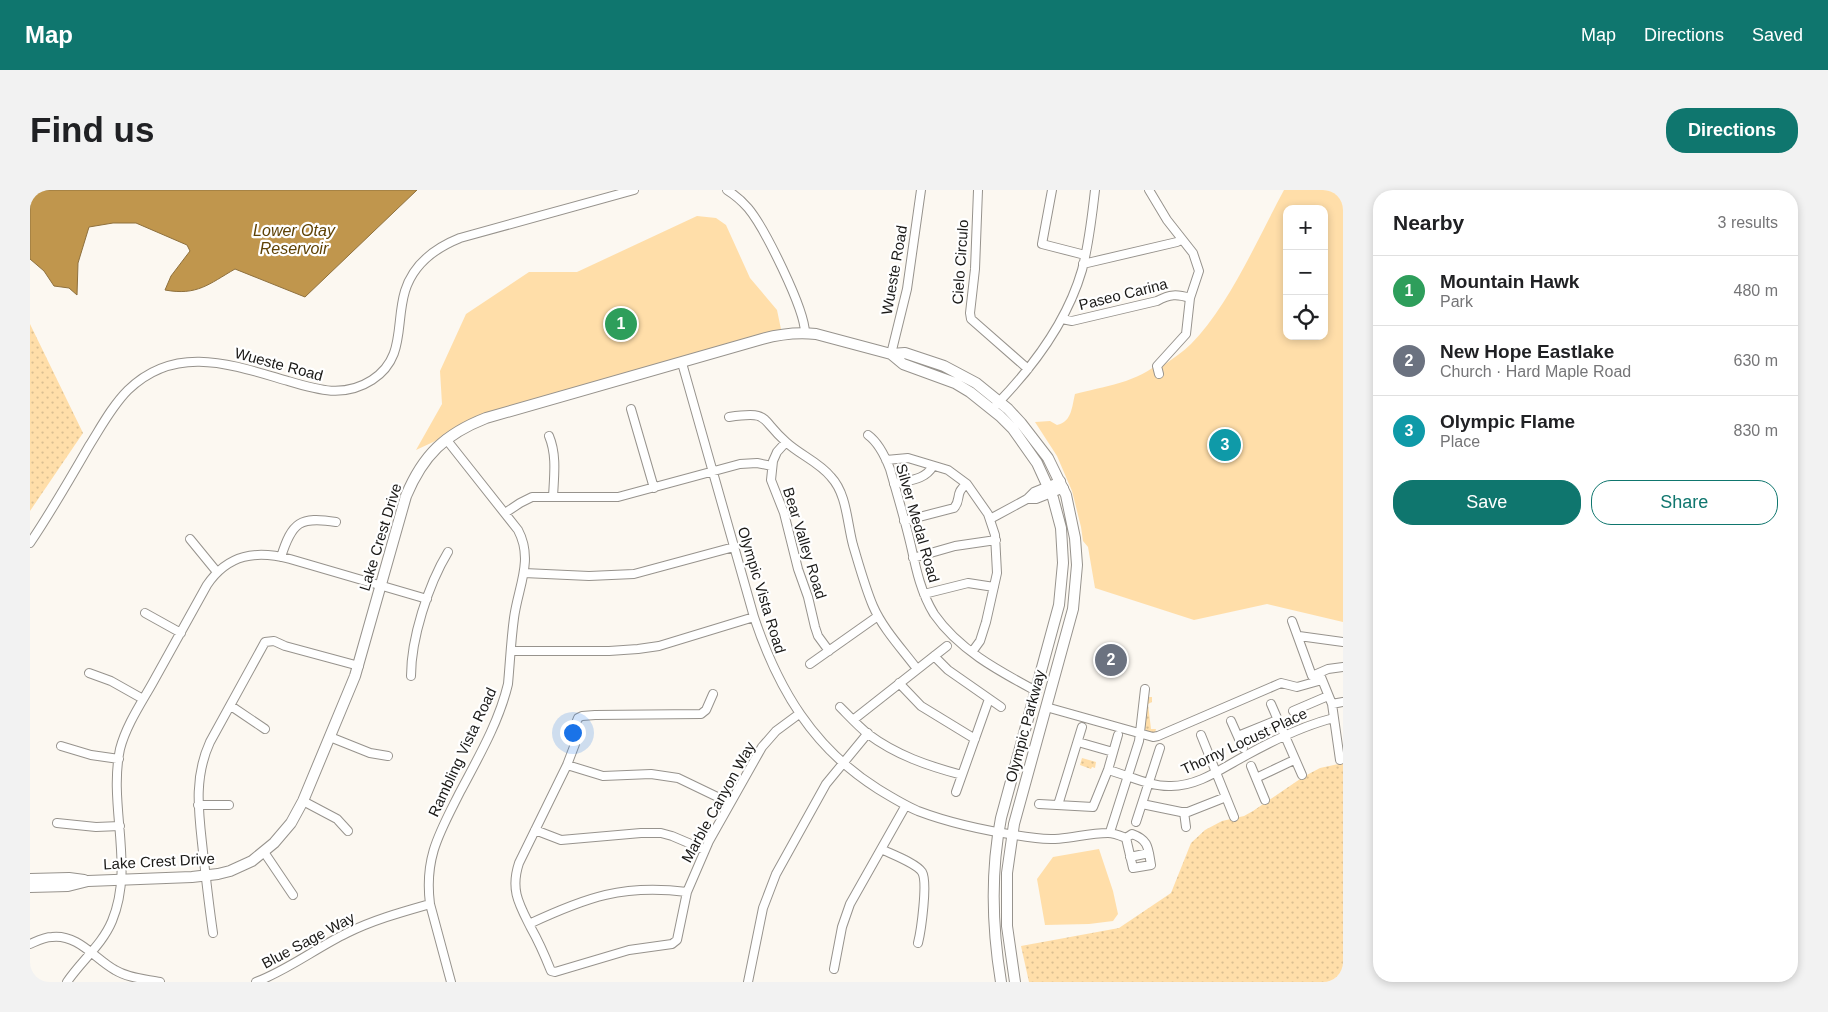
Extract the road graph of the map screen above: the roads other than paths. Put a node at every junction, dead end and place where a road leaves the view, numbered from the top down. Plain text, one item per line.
1 (634, 190) edge
2 (727, 190) edge
3 (921, 190) edge
4 (978, 190) edge
5 (1052, 190) edge
6 (1095, 190) edge
7 (1149, 190) edge
8 (1182, 239) junction
9 (1085, 255) junction
10 (1083, 264) junction
11 (1190, 298) junction
12 (1062, 318) junction
13 (805, 332) junction
14 (892, 354) junction
15 (682, 363) junction
16 (1028, 369) junction
17 (1159, 374) dead end
18 (996, 406) junction
19 (631, 409) dead end
20 (729, 417) dead end
21 (868, 435) dead end
22 (549, 436) dead end
23 (446, 439) junction
24 (786, 442) junction
25 (886, 460) junction
26 (772, 466) junction
27 (933, 466) junction
28 (712, 471) junction
29 (894, 484) junction
30 (968, 484) junction
31 (1062, 485) junction
32 (654, 488) junction
33 (1050, 490) junction
34 (553, 496) junction
35 (505, 513) junction
36 (990, 519) junction
37 (904, 521) junction
38 (336, 522) dead end
39 (190, 539) dead end
40 (996, 540) junction
41 (30, 543) edge
42 (734, 547) junction
43 (448, 552) dead end
44 (281, 557) junction
45 (913, 558) junction
46 (217, 572) junction
47 (524, 574) junction
48 (381, 586) junction
49 (994, 587) junction
50 (924, 594) junction
51 (427, 599) junction
52 (145, 612) dead end
53 (878, 616) junction
54 (754, 617) junction
55 (1292, 621) dead end
56 (181, 633) junction
57 (1299, 636) junction
58 (1343, 642) edge
59 (947, 646) dead end
60 (511, 651) junction
61 (829, 651) junction
62 (972, 652) junction
63 (934, 656) junction
64 (810, 664) dead end
65 (358, 666) junction
66 (917, 668) junction
67 (1343, 668) edge
68 (89, 673) dead end
69 (411, 676) dead end
70 (1318, 676) junction
71 (899, 683) junction
72 (1145, 689) dead end
73 (1036, 691) junction
74 (713, 694) dead end
75 (1328, 696) junction
76 (143, 699) junction
77 (989, 699) junction
78 (1343, 702) edge
79 (1271, 704) dead end
80 (1332, 704) junction
81 (231, 706) junction
82 (840, 707) dead end
83 (1001, 707) dead end
84 (1046, 707) junction
85 (1293, 711) dead end
86 (799, 714) junction
87 (1334, 718) junction
88 (853, 720) junction
89 (1277, 720) junction
90 (1231, 721) dead end
91 (1082, 727) dead end
92 (265, 729) dead end
93 (1140, 732) junction
94 (868, 733) junction
95 (1118, 735) dead end
96 (1201, 735) dead end
97 (1238, 736) junction
98 (330, 737) junction
99 (975, 740) junction
100 (1286, 740) junction
101 (1340, 741) edge
102 (1078, 742) junction
103 (61, 746) dead end
104 (1160, 748) dead end
105 (1243, 748) dead end
106 (1113, 752) junction
107 (388, 756) dead end
108 (119, 759) junction
109 (1294, 760) junction
110 (1340, 760) dead end
111 (842, 763) junction
112 (566, 765) junction
113 (1251, 766) dead end
114 (1108, 770) junction
115 (1216, 772) junction
116 (962, 775) junction
117 (1128, 775) junction
118 (1302, 775) dead end
119 (1256, 778) junction
120 (1149, 782) junction
121 (956, 792) dead end
122 (1226, 797) junction
123 (1265, 800) dead end
124 (303, 802) junction
125 (730, 803) junction
126 (1039, 804) dead end
127 (1142, 804) junction
128 (198, 805) junction
129 (229, 805) dead end
130 (906, 805) junction
131 (1058, 805) junction
132 (1184, 812) junction
133 (1234, 817) dead end
134 (1136, 822) dead end
135 (57, 823) dead end
136 (120, 826) junction
137 (1186, 827) dead end
138 (535, 830) junction
139 (348, 832) dead end
140 (999, 832) junction
141 (1110, 832) junction
142 (1012, 835) junction
143 (1126, 838) junction
144 (881, 849) junction
145 (705, 850) junction
146 (264, 852) junction
147 (1149, 853) junction
148 (1130, 857) junction
149 (206, 876) junction
150 (30, 879) edge
151 (122, 879) junction
152 (88, 881) junction
153 (30, 887) edge
154 (688, 892) junction
155 (293, 896) dead end
156 (430, 904) junction
157 (529, 924) junction
158 (213, 933) dead end
159 (918, 943) dead end
160 (30, 944) edge
161 (92, 952) junction
162 (834, 969) dead end
163 (451, 981) edge
164 (67, 982) edge
165 (160, 982) edge
166 (256, 982) edge
167 (442, 982) edge
168 (748, 982) edge
169 (1001, 982) edge
170 (1015, 982) edge

1 - 41 street, Wueste Road
2 - 13 street
3 - 14 street, Wueste Road
4 - 16 street, Cielo Circulo
5 - 9 street
6 - 9 street
7 - 8 street
8 - 10 street
8 - 11 street
9 - 10 street
10 - 12 street
11 - 12 street, Paseo Carina
11 - 17 street
12 - 16 street
13 - 14 main road, Lake Crest Drive
13 - 15 main road, Lake Crest Drive
14 - 18 main road, Lake Crest Drive
15 - 23 main road, Lake Crest Drive
15 - 28 street, Olympic Vista Road
16 - 18 street
18 - 31 main road, Lake Crest Drive
18 - 33 main road, Lake Crest Drive
19 - 32 street
20 - 24 street
21 - 25 street, Silver Medal Road
22 - 34 street
23 - 35 street, Rambling Vista Road
23 - 48 main road, Lake Crest Drive
24 - 26 street
24 - 53 street
25 - 27 street
25 - 29 street, Silver Medal Road
26 - 28 street
26 - 61 street, Bear Valley Road
27 - 29 street
27 - 30 street
28 - 32 street
28 - 42 street, Olympic Vista Road
29 - 37 street, Silver Medal Road
30 - 36 street
30 - 37 street
31 - 33 street
31 - 84 main road, Olympic Parkway
32 - 34 street
33 - 36 street
33 - 73 main road, Olympic Parkway
34 - 35 street
35 - 47 street, Rambling Vista Road
36 - 40 street
37 - 45 street, Silver Medal Road
38 - 44 street
39 - 46 street
40 - 45 street
40 - 49 street
42 - 47 street
42 - 54 street, Olympic Vista Road
43 - 51 street
44 - 46 street
44 - 48 street
45 - 50 street, Silver Medal Road
46 - 56 street
47 - 60 street, Rambling Vista Road
48 - 51 street
48 - 65 main road, Lake Crest Drive
49 - 50 street
49 - 62 street
50 - 62 street, Silver Medal Road
51 - 69 street
52 - 56 street
53 - 61 street
53 - 66 street
54 - 60 street
54 - 86 street, Olympic Vista Road
55 - 57 street
56 - 76 street
57 - 58 street
57 - 70 street
59 - 63 street
60 - 156 street, Rambling Vista Road
61 - 64 street
62 - 73 street, Silver Medal Road
63 - 66 street
63 - 77 street
65 - 81 street
65 - 98 main road, Lake Crest Drive
66 - 71 street
67 - 70 street
68 - 76 street
70 - 75 street
70 - 93 street
71 - 88 street
71 - 99 street
72 - 93 street
73 - 140 main road, Olympic Parkway
74 - 112 street
75 - 80 street
75 - 85 street
76 - 108 street
77 - 83 street
77 - 99 street
78 - 80 street
79 - 89 street
80 - 87 street
81 - 92 street
81 - 128 street
82 - 88 street
84 - 93 street
84 - 142 main road, Olympic Parkway
86 - 111 street, Olympic Vista Road
86 - 125 street, Marble Canyon Way
87 - 100 street, Thorny Locust Place
87 - 101 street
88 - 94 street
89 - 97 street
89 - 100 street
90 - 97 street
91 - 102 street
93 - 117 street
94 - 111 street
94 - 116 street
95 - 106 street
96 - 115 street
97 - 105 street
98 - 107 street
98 - 124 main road, Lake Crest Drive
99 - 116 street
100 - 109 street
100 - 115 street, Thorny Locust Place
101 - 110 street
102 - 106 street
102 - 131 street
103 - 108 street
104 - 120 street
106 - 114 street
108 - 136 street
109 - 118 street
109 - 119 street
111 - 130 street, Olympic Vista Road
111 - 168 street
112 - 125 street
112 - 138 street
113 - 119 street
114 - 117 street, Thorny Locust Place
114 - 131 street
115 - 120 street, Thorny Locust Place
115 - 122 street
116 - 121 street
117 - 120 street, Thorny Locust Place
117 - 141 street
119 - 123 street
120 - 127 street
122 - 132 street
122 - 133 street
124 - 139 street
124 - 146 main road, Lake Crest Drive
125 - 145 street, Marble Canyon Way
126 - 131 street
127 - 132 street
127 - 134 street
128 - 129 street
128 - 149 street
130 - 140 street, Olympic Vista Road
130 - 144 street
132 - 137 street
135 - 136 street
136 - 151 street
138 - 145 street
138 - 157 street
140 - 142 street, Olympic Vista Road
140 - 169 main road, Olympic Parkway
141 - 142 street, Olympic Vista Road
141 - 143 street
142 - 170 main road, Olympic Parkway
143 - 147 street
143 - 148 street
144 - 159 street
144 - 162 street
145 - 154 street, Marble Canyon Way
146 - 149 main road, Lake Crest Drive
146 - 155 street
147 - 148 street
147 - 148 street
149 - 151 main road, Lake Crest Drive
149 - 158 street
150 - 152 main road, Lake Crest Drive
151 - 152 main road, Lake Crest Drive
151 - 161 street
152 - 153 main road, Lake Crest Drive
154 - 157 street
154 - 157 street, Marble Canyon Way
156 - 163 street, Rambling Vista Road
156 - 166 street, Blue Sage Way
160 - 161 street
161 - 164 street
161 - 165 street
163 - 167 street

